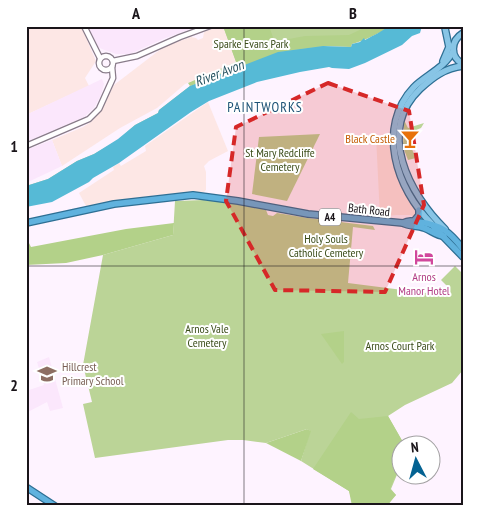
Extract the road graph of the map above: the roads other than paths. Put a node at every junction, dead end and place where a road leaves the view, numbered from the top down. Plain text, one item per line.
1 (84, 26) edge
2 (210, 26) edge
3 (445, 27) edge
4 (463, 33) edge
5 (94, 48) junction
6 (453, 48) junction
7 (106, 55) junction
8 (100, 58) junction
9 (113, 60) junction
10 (463, 65) edge
11 (440, 66) junction
12 (112, 67) junction
13 (105, 70) junction
14 (110, 82) junction
15 (26, 146) edge
16 (426, 209) junction
17 (419, 210) junction
18 (414, 221) junction
19 (26, 223) edge
20 (403, 223) junction
21 (428, 224) junction
22 (442, 228) junction
23 (444, 236) junction
24 (463, 249) edge
25 (463, 257) edge
26 (26, 487) edge
27 (55, 506) edge

1 - 5 street
2 - 9 street
3 - 6 main road
3 - 11 main road
4 - 6 main road
5 - 7 street
5 - 8 street
6 - 10 main road
6 - 11 main road
7 - 8 street
7 - 9 street
8 - 13 street
9 - 12 street
10 - 16 main road
11 - 17 main road
12 - 13 street
12 - 14 street
13 - 14 street
14 - 15 street
16 - 21 main road
16 - 22 main road
17 - 18 highway
17 - 21 main road
18 - 20 highway, A4
18 - 21 highway, Bath Road / A4
19 - 20 highway, Bath Road / A4
20 - 21 highway, Bath Road / A4
21 - 22 highway, A4
21 - 23 highway, Bath Road / A4
21 - 23 highway, Bath Road / A4
22 - 24 highway
23 - 25 highway, Bath Road / A4
26 - 27 highway

